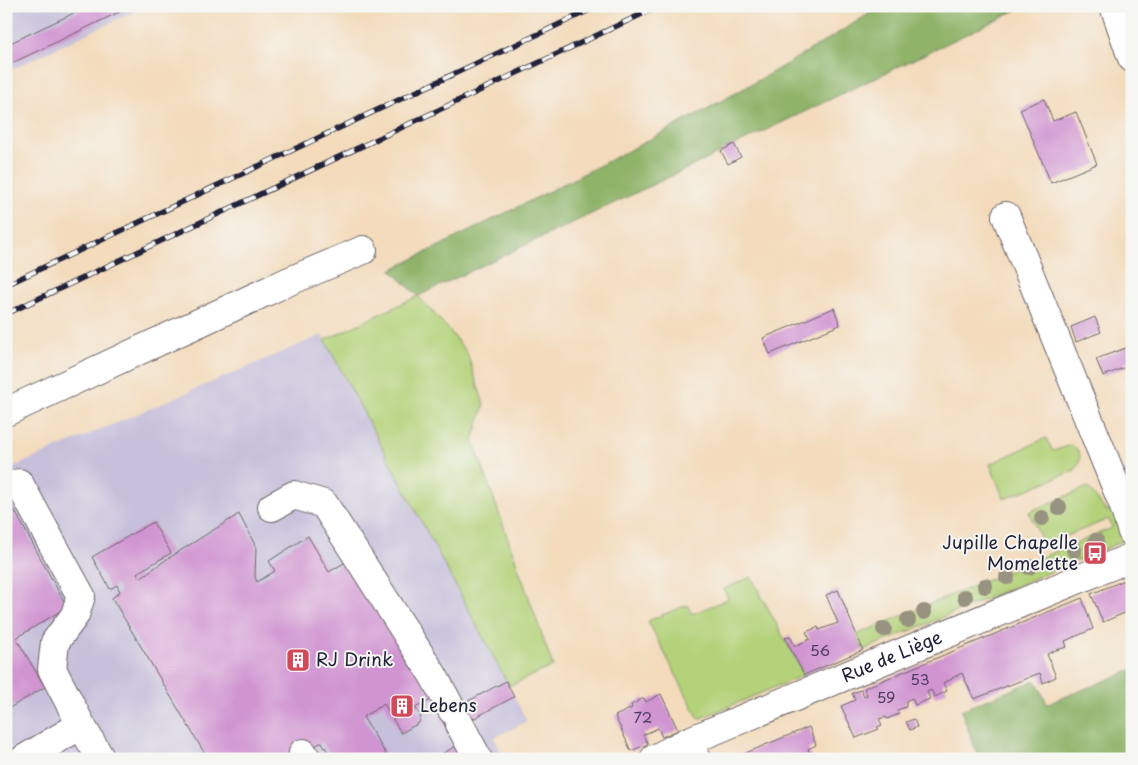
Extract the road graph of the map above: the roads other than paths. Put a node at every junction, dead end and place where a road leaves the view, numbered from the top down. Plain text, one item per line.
1 (1114, 6) edge
2 (1132, 58) edge
3 (1006, 216) dead end
4 (363, 250) dead end
5 (6, 412) edge
6 (6, 486) edge
7 (272, 506) dead end
8 (1132, 532) edge
9 (1132, 557) edge
10 (81, 725) junction
11 (693, 750) edge
12 (24, 759) edge
13 (101, 759) edge
14 (478, 759) edge
15 (654, 759) edge

1 - 2 main road
3 - 8 main road
4 - 5 main road
6 - 10 main road
7 - 14 main road
9 - 11 main road, Rue de Liège
10 - 12 main road
10 - 13 main road
11 - 15 main road, Rue de Liège

